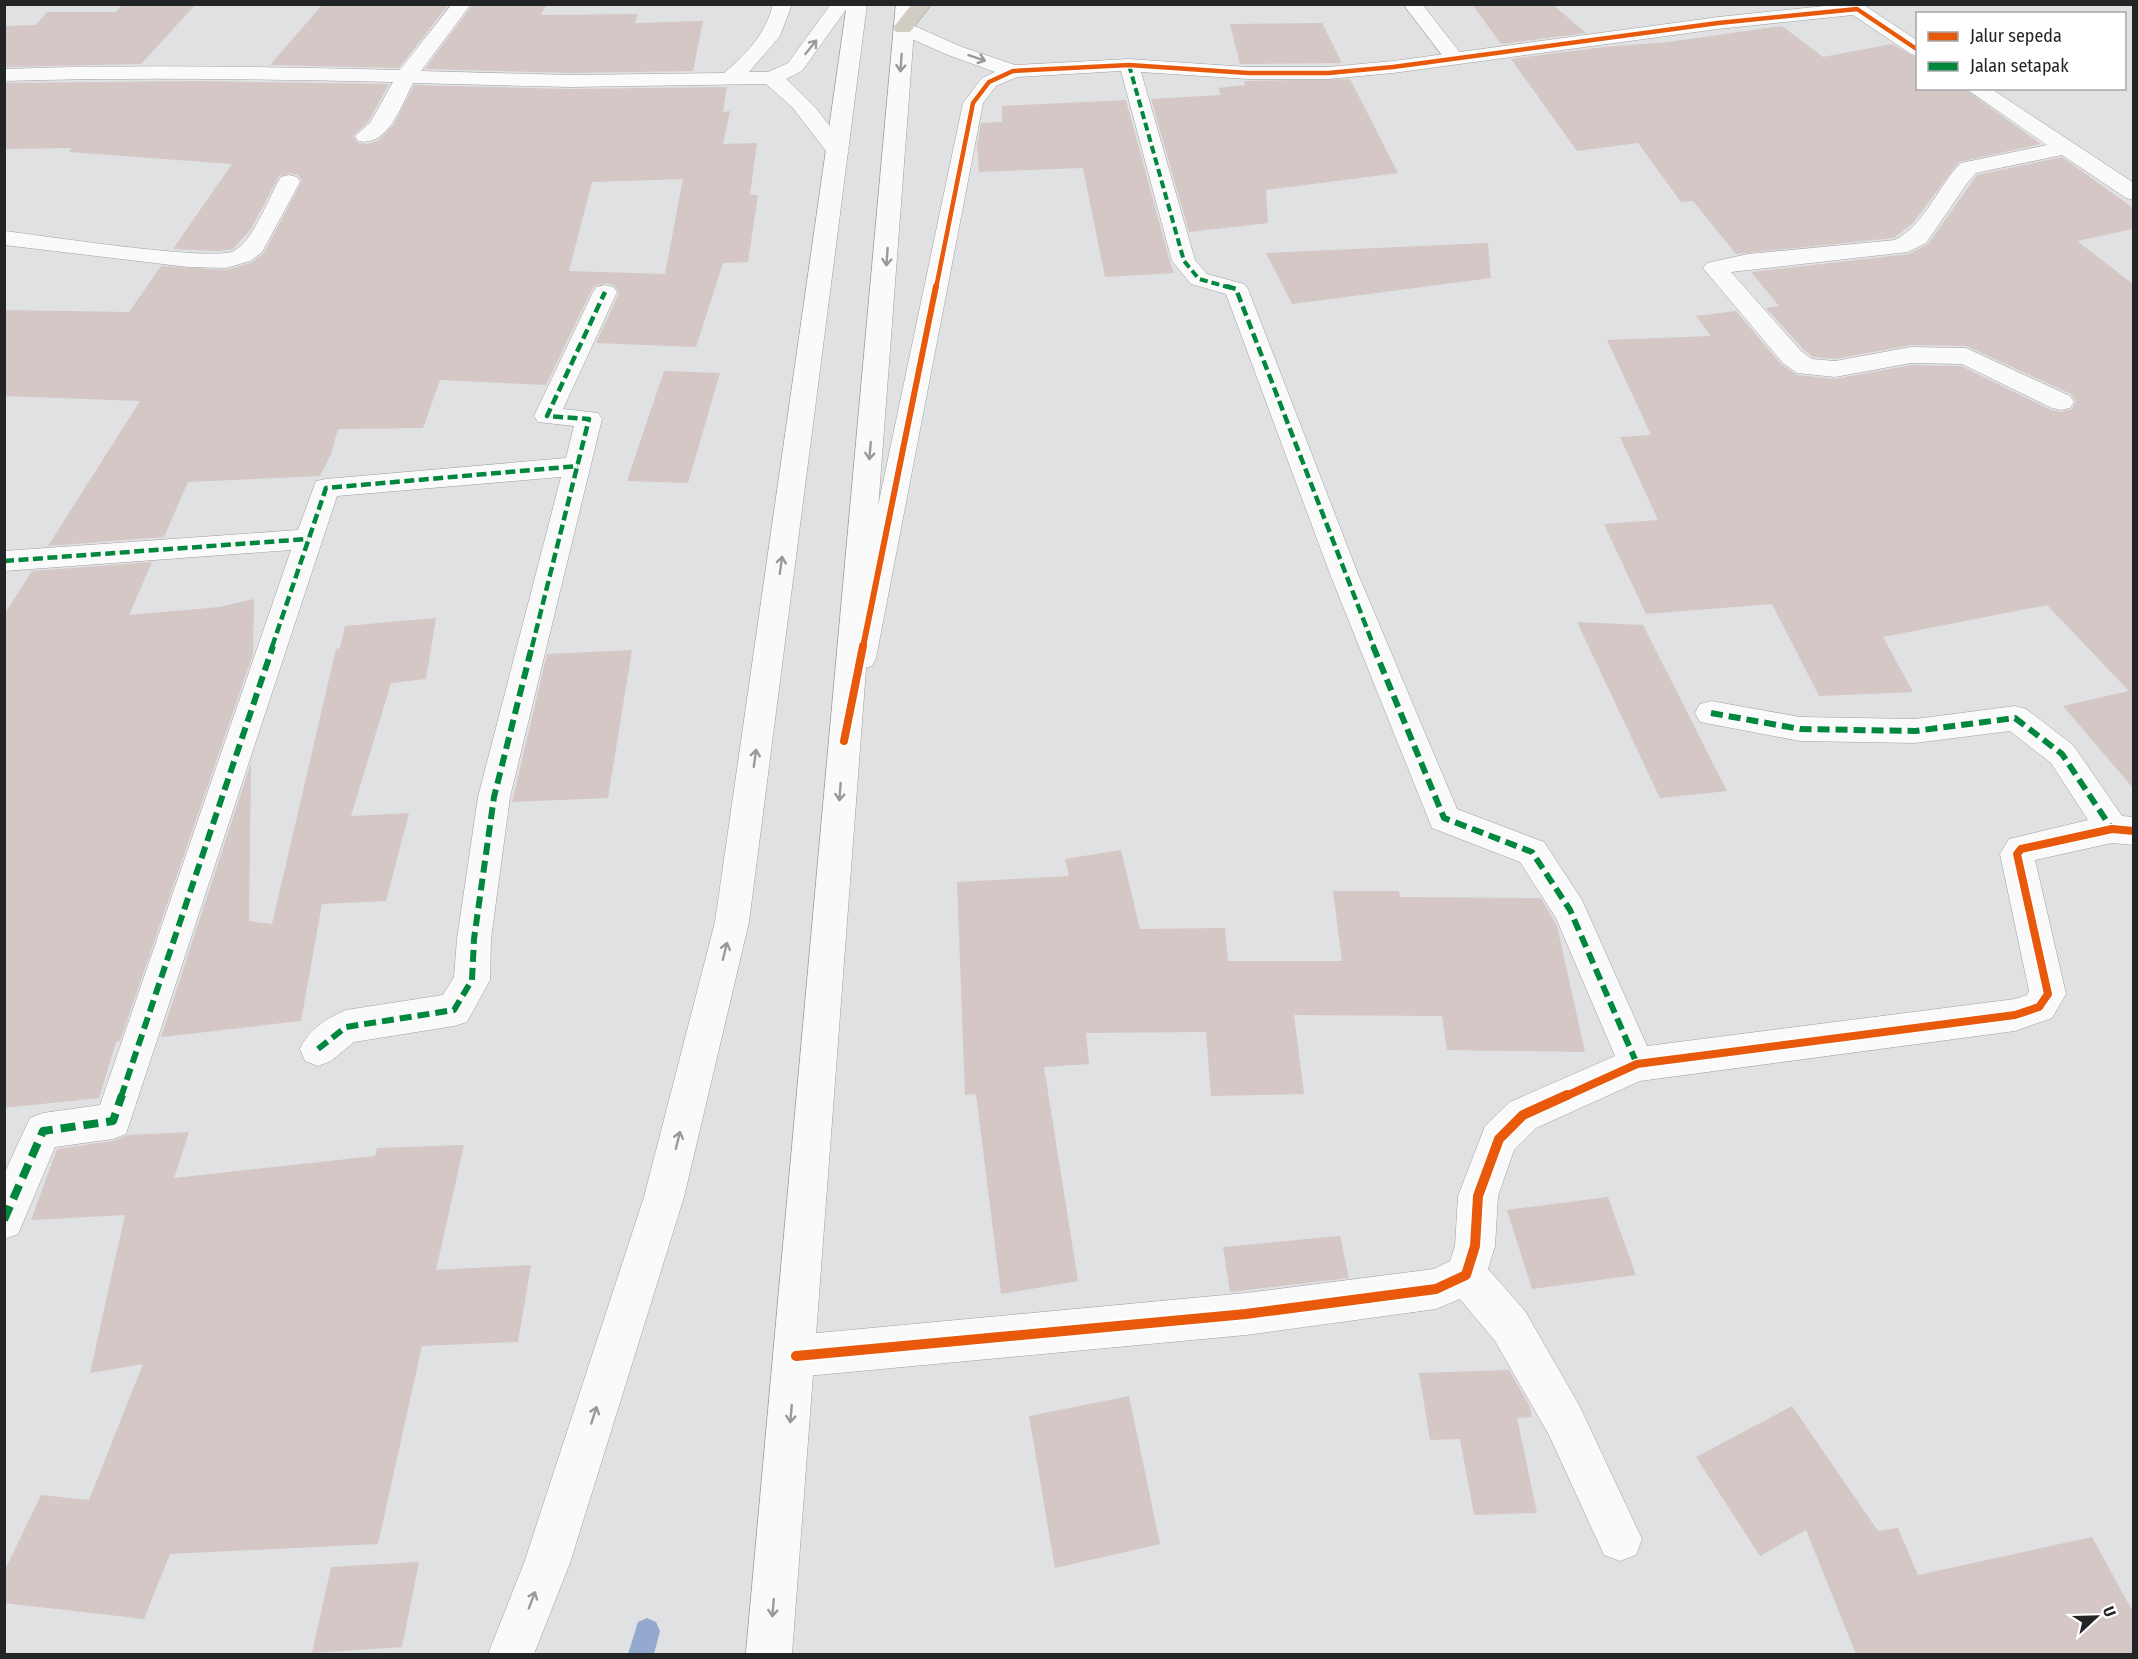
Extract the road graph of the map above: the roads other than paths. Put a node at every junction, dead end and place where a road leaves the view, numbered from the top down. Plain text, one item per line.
1 (462, 4) edge
2 (783, 4) edge
3 (841, 4) edge
4 (857, 4) edge
5 (923, 4) edge
6 (1412, 4) edge
7 (905, 16) edge
8 (1916, 49) edge
9 (1455, 59) junction
10 (1129, 65) junction
11 (1013, 71) junction
12 (4, 75) edge
13 (407, 75) junction
14 (730, 78) junction
15 (771, 78) junction
16 (1978, 90) edge
17 (366, 136) dead end
18 (2066, 148) junction
19 (838, 151) junction
20 (289, 182) dead end
21 (2133, 193) edge
22 (4, 238) edge
23 (605, 292) dead end
24 (2061, 402) dead end
25 (578, 466) junction
26 (308, 539) junction
27 (4, 561) edge
28 (1711, 714) dead end
29 (844, 741) junction
30 (2122, 830) edge
31 (318, 1049) dead end
32 (1637, 1065) junction
33 (4, 1220) edge
34 (1466, 1275) junction
35 (796, 1356) junction
36 (1620, 1539) dead end
37 (512, 1654) edge
38 (769, 1654) edge

1 - 13 street
2 - 14 street
15 -> 3 street
4 - 19 street
5 - 7 highway
6 - 9 lane
7 -> 11 street
7 -> 29 street
8 - 9 street
9 - 10 street
10 - 11 street
10 - 32 street
11 - 29 street
12 - 13 street
13 - 14 street
13 - 17 street
14 - 15 street
15 - 19 street
16 - 18 street
18 - 21 street
18 - 24 street
37 -> 19 street
20 - 22 street
23 - 25 street
25 - 26 street
25 - 31 street
26 - 27 street
26 - 33 street
28 - 30 street
29 -> 35 street
30 - 32 street
32 - 34 street
34 - 35 street
34 - 36 street
35 -> 38 street

